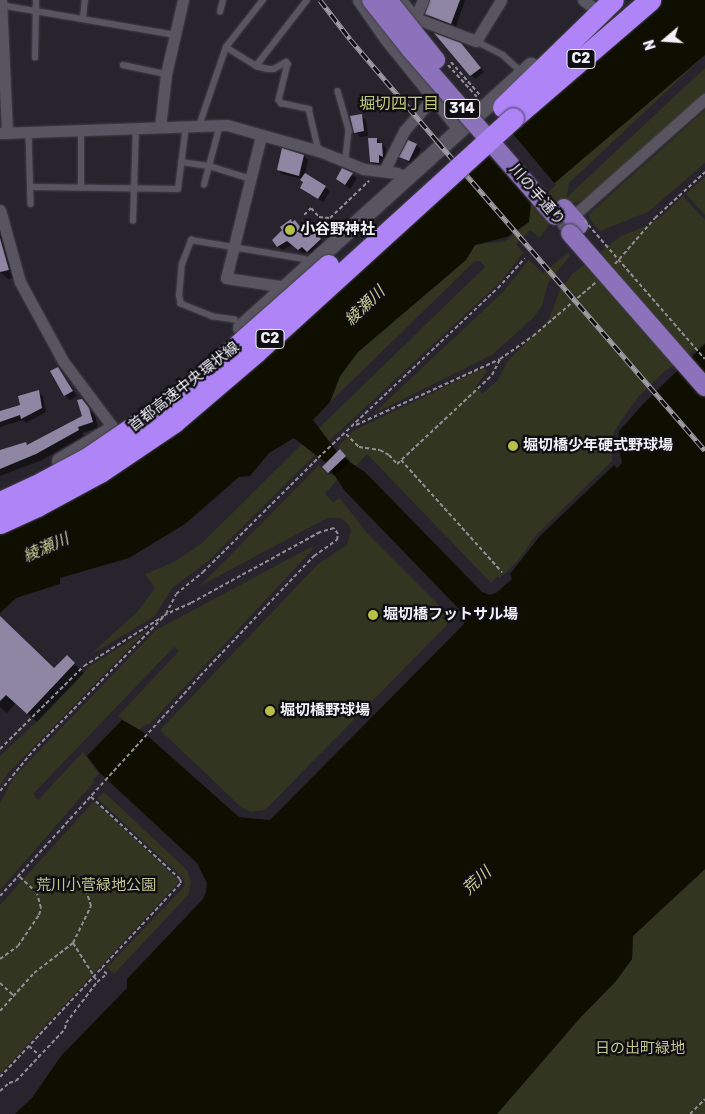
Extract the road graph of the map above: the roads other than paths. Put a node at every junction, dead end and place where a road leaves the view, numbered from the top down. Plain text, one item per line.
1 (1, 0) edge
2 (36, 0) edge
3 (85, 0) edge
4 (183, 0) edge
5 (224, 0) edge
6 (263, 0) edge
7 (307, 0) edge
8 (358, 0) edge
9 (371, 0) edge
10 (388, 0) edge
11 (401, 0) edge
12 (423, 0) edge
13 (501, 0) edge
14 (627, 0) edge
15 (636, 0) edge
16 (650, 0) edge
17 (598, 2) edge
18 (0, 5) edge
19 (35, 11) junction
20 (220, 12) dead end
21 (83, 18) junction
22 (415, 18) junction
23 (175, 35) junction
24 (385, 39) junction
25 (476, 41) junction
26 (226, 47) junction
27 (35, 58) dead end
28 (122, 65) dead end
29 (256, 66) junction
30 (523, 73) junction
31 (166, 74) junction
32 (2, 84) edge
33 (338, 91) dead end
34 (430, 96) junction
35 (705, 99) edge
36 (508, 113) junction
37 (220, 125) junction
38 (186, 126) junction
39 (199, 126) junction
40 (160, 127) junction
41 (136, 128) junction
42 (81, 130) junction
43 (29, 132) junction
44 (460, 132) junction
45 (4, 133) edge
46 (261, 136) junction
47 (319, 151) junction
48 (346, 161) junction
49 (181, 162) junction
50 (209, 166) junction
51 (382, 171) junction
52 (408, 178) junction
53 (251, 179) junction
54 (204, 185) dead end
55 (32, 187) junction
56 (134, 187) junction
57 (81, 188) junction
58 (31, 204) dead end
59 (0, 210) edge
60 (133, 221) dead end
61 (570, 221) junction
62 (234, 248) junction
63 (304, 259) dead end
64 (326, 286) junction
65 (286, 287) junction
66 (234, 320) dead end
67 (705, 370) edge
68 (705, 387) edge
69 (114, 429) junction
70 (0, 491) edge
71 (0, 502) edge
72 (0, 508) edge
73 (0, 523) edge

1 - 18 street
2 - 19 lane
3 - 21 lane
4 - 23 street
5 - 20 lane
6 - 26 lane
7 - 29 lane
8 - 24 street
9 - 61 main road, 川の手通り / 314, bridge
10 - 61 main road, 川の手通り / 314, bridge
11 - 22 street
12 - 22 street
13 - 25 street
14 - 36 highway
15 - 36 highway, 首都高速中央環状線 / C2
16 - 36 highway, 首都高速中央環状線 / C2
17 - 30 main road
17 - 36 highway, 首都高速中央環状線 / C2
18 - 19 lane
18 - 32 street
19 - 21 lane
19 - 27 lane
21 - 23 lane
22 - 24 street
22 - 25 street
23 - 31 street
24 - 34 street
25 - 30 lane
26 - 29 lane
26 - 39 lane
28 - 31 lane
29 - 47 lane
30 - 44 main road
31 - 40 street
32 - 45 street
33 - 48 lane
34 - 44 street
34 - 51 street
35 - 61 street
36 - 64 highway, 首都高速中央環状線 / C2, bridge
36 - 71 highway, 首都高速中央環状線 / C2, bridge
37 - 39 street
37 - 46 street
37 - 50 lane
38 - 39 street
38 - 40 street
38 - 49 lane
40 - 41 street
41 - 42 street
41 - 56 lane
42 - 43 street
42 - 57 lane
43 - 45 street
43 - 55 lane
44 - 52 main road
46 - 47 street
46 - 53 street
47 - 48 street
48 - 51 street
49 - 50 lane
49 - 56 lane
50 - 53 lane
50 - 54 lane
51 - 52 street
52 - 65 main road
53 - 62 street
55 - 57 lane
55 - 58 lane
56 - 57 lane
56 - 60 lane
59 - 69 street
61 - 67 main road, 川の手通り / 314
61 - 68 main road, 川の手通り / 314, bridge
62 - 63 lane
62 - 65 street
62 - 66 lane
64 - 72 highway, bridge
64 - 73 highway, 首都高速中央環状線 / C2, bridge
65 - 69 main road
69 - 70 main road

